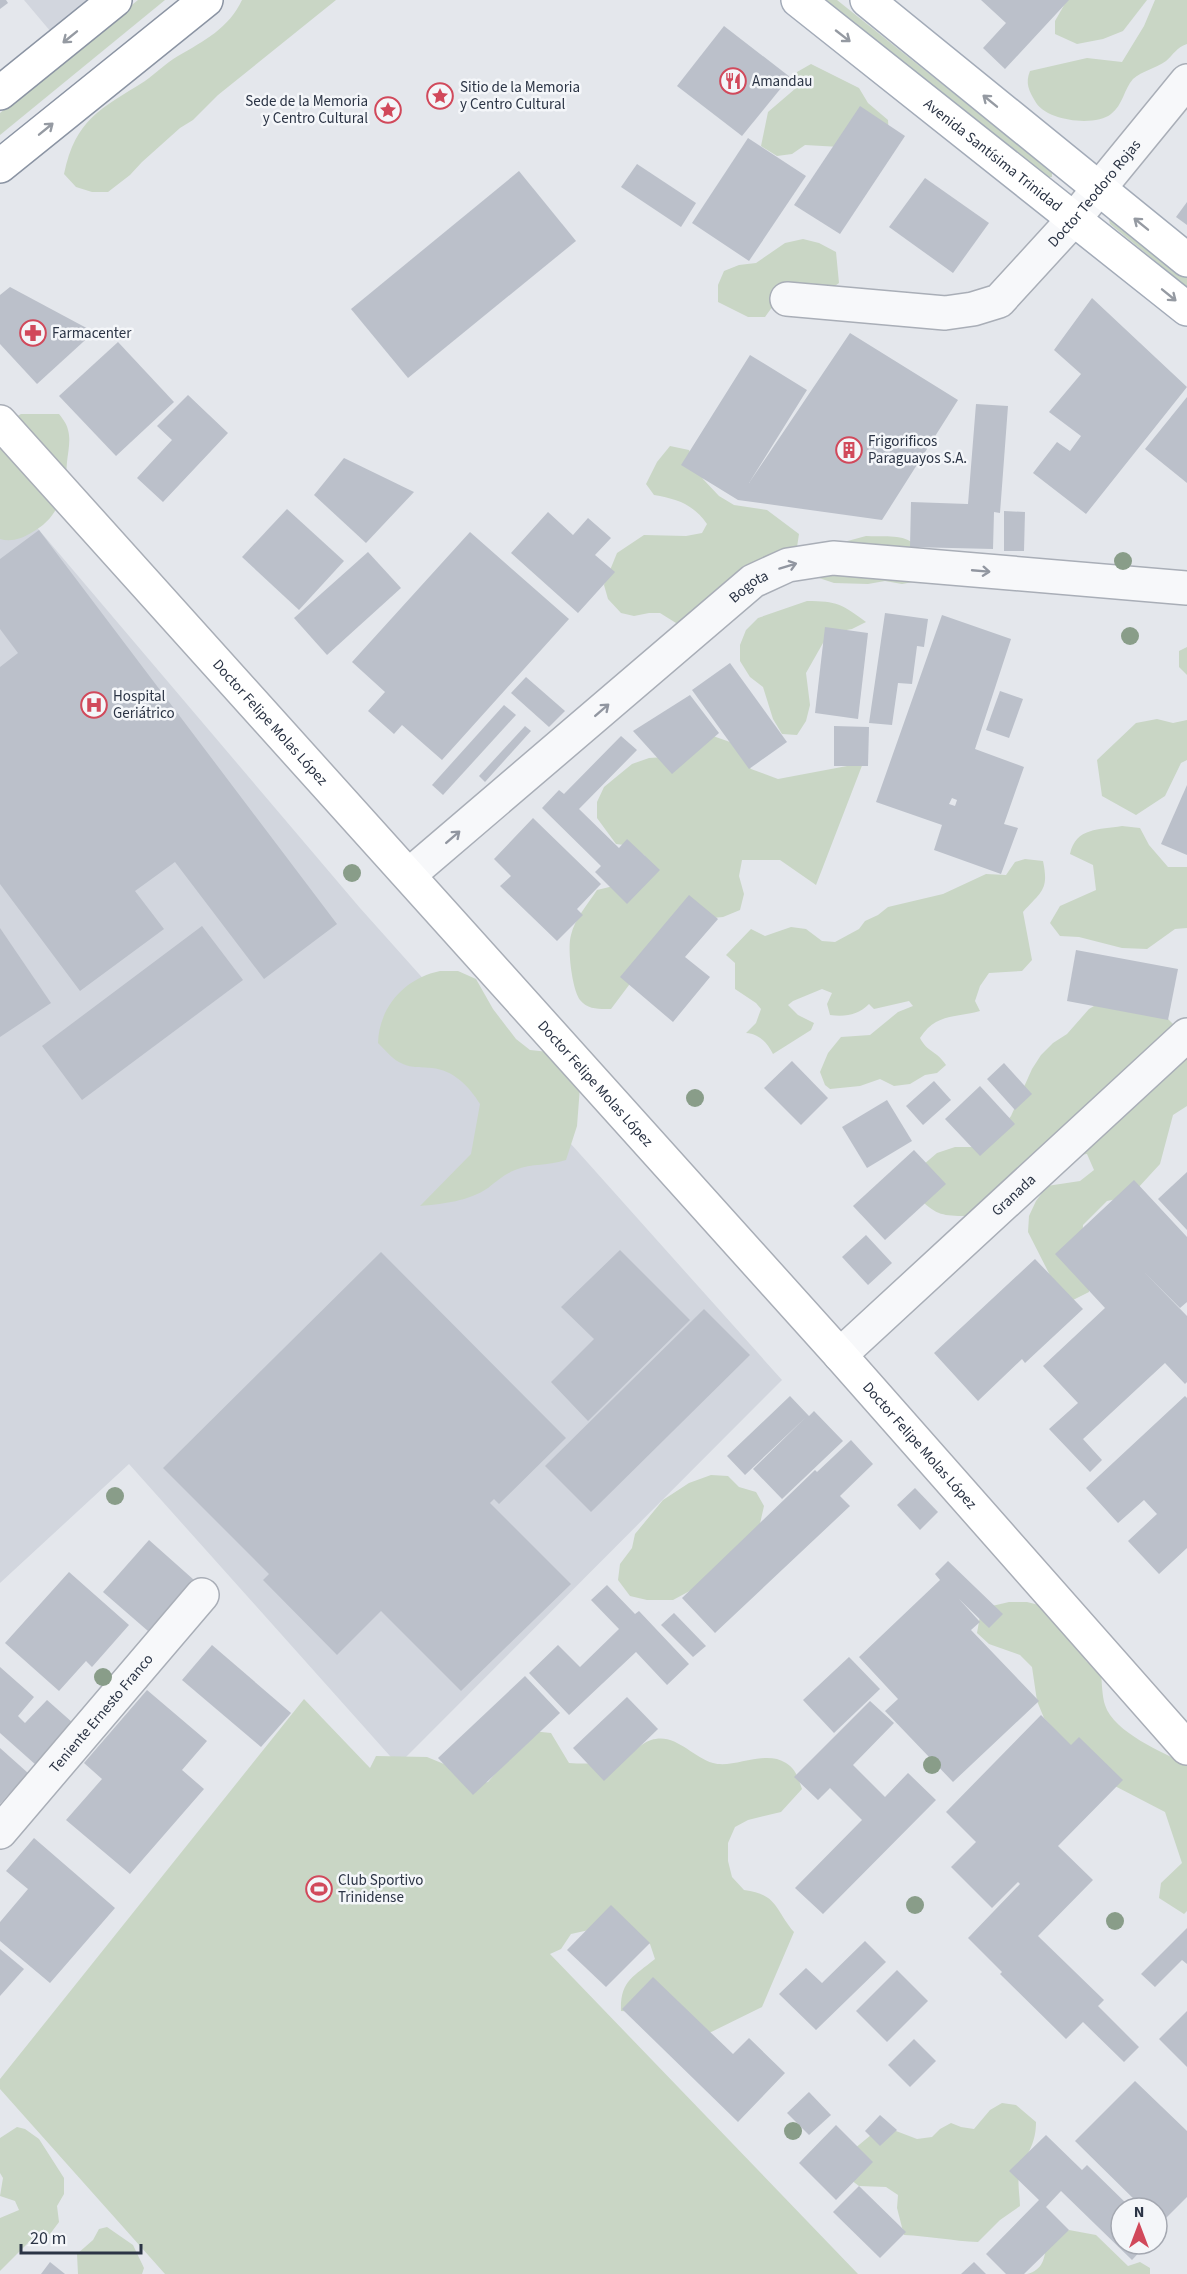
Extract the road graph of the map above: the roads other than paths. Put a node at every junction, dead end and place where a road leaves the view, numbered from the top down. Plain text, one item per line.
1 (115, 0) edge
2 (206, 0) edge
3 (798, 0) edge
4 (867, 0) edge
5 (1187, 81) edge
6 (0, 93) edge
7 (0, 165) edge
8 (1098, 189) junction
9 (1074, 219) junction
10 (1187, 260) edge
11 (787, 299) dead end
12 (1187, 309) edge
13 (0, 422) edge
14 (1187, 588) edge
15 (409, 875) junction
16 (1187, 1035) edge
17 (840, 1355) junction
18 (202, 1595) dead end
19 (1187, 1748) edge
20 (0, 1832) edge

1 -> 6 main road
7 -> 2 main road
3 -> 9 main road, Avenida Santísima Trinidad
8 -> 4 main road
5 - 8 street, Doctor Teodoro Rojas
8 - 9 street, Doctor Teodoro Rojas
10 -> 8 main road
9 - 11 street, Doctor Teodoro Rojas
9 -> 12 main road, Avenida Santísima Trinidad
13 - 15 main road, Doctor Felipe Molas López
15 -> 14 street, Bogota
15 - 17 main road, Doctor Felipe Molas López
16 - 17 street, Granada
17 - 19 main road, Doctor Felipe Molas López
18 - 20 street, Teniente Ernesto Franco

